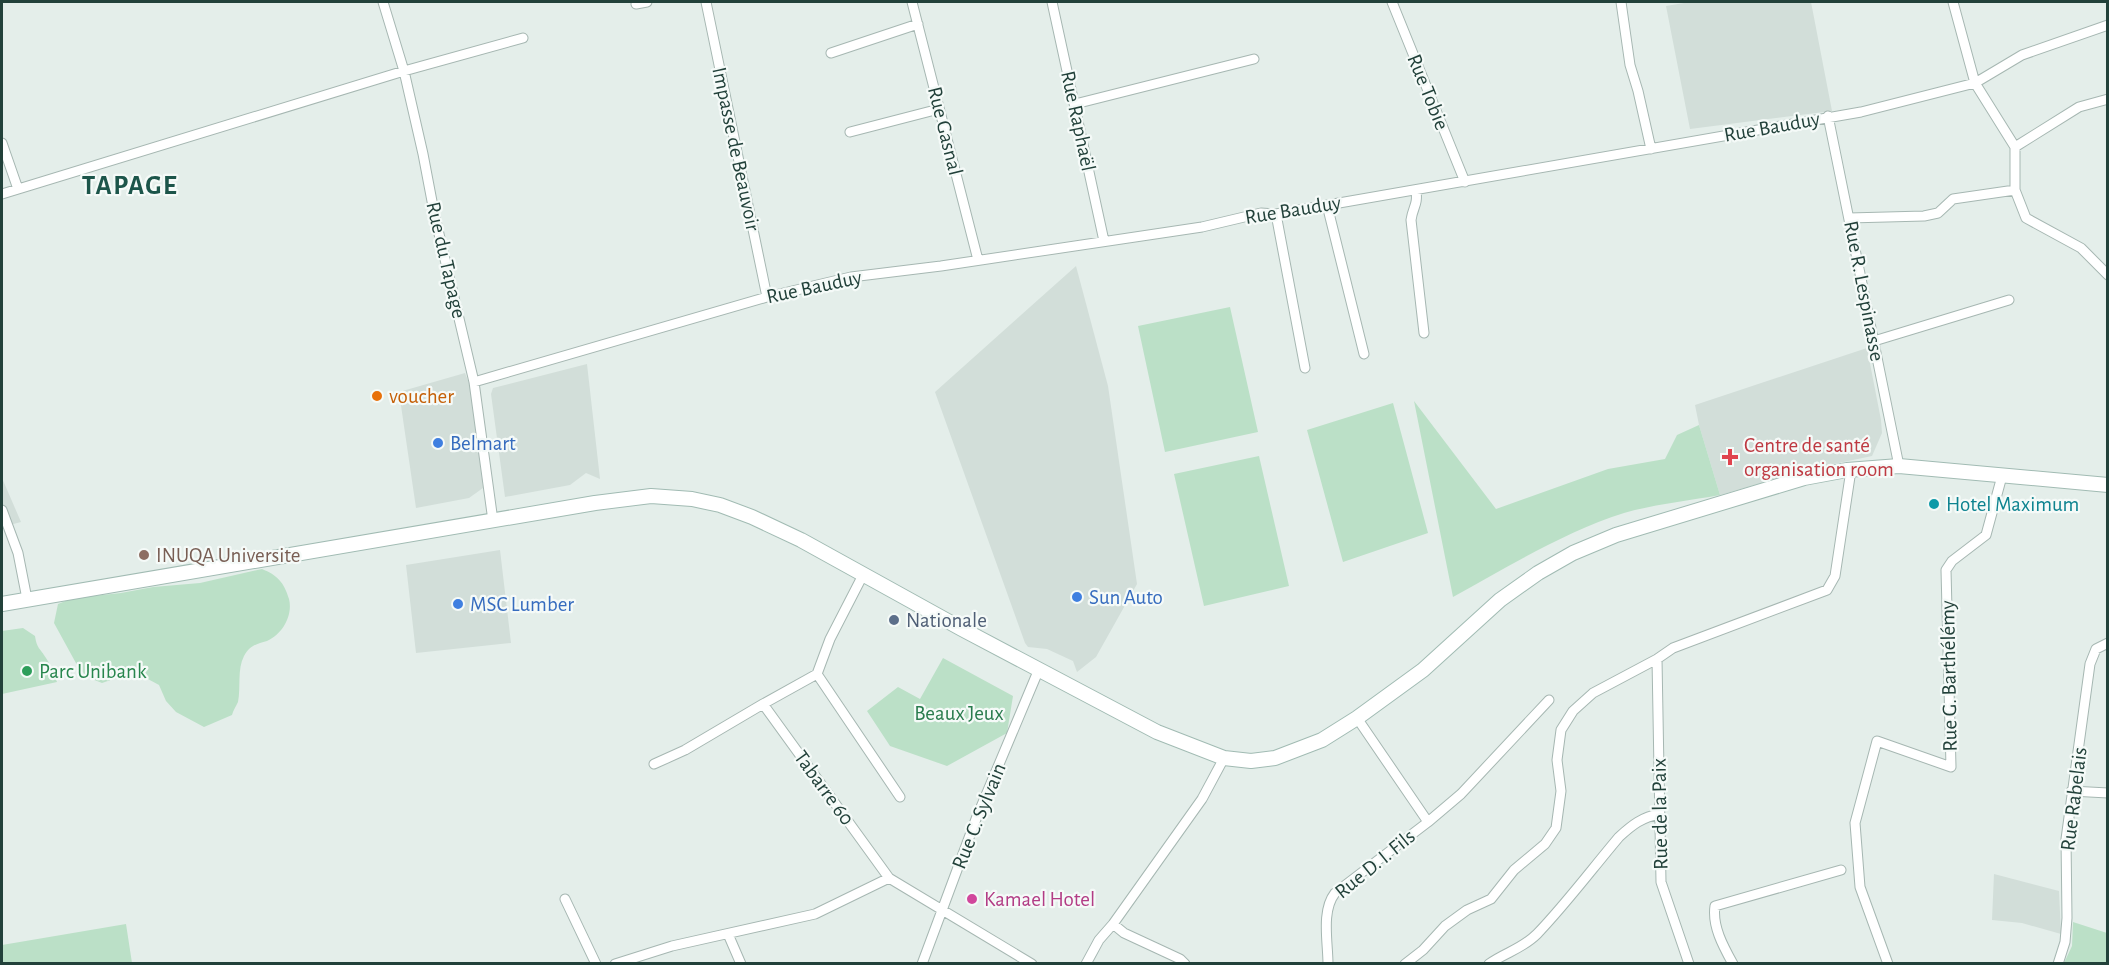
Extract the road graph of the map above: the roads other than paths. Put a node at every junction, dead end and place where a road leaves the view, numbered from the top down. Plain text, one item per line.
1 (383, 2) edge
2 (647, 2) edge
3 (706, 2) edge
4 (912, 2) edge
5 (1052, 2) edge
6 (1392, 2) edge
7 (1621, 2) edge
8 (1953, 2) edge
9 (636, 4) dead end
10 (918, 24) junction
11 (2108, 25) edge
12 (523, 38) dead end
13 (831, 53) dead end
14 (1254, 59) dead end
15 (404, 71) junction
16 (1975, 83) junction
17 (2108, 99) edge
18 (1075, 104) junction
19 (939, 109) junction
20 (1828, 116) junction
21 (850, 132) dead end
22 (2, 143) edge
23 (2015, 147) junction
24 (1651, 149) junction
25 (1465, 182) junction
26 (18, 189) junction
27 (1416, 190) junction
28 (2015, 190) junction
29 (2, 194) edge
30 (1327, 205) junction
31 (1276, 214) junction
32 (1849, 218) junction
33 (1104, 241) junction
34 (978, 260) junction
35 (2108, 275) edge
36 (767, 297) junction
37 (2010, 300) dead end
38 (1425, 333) dead end
39 (1874, 341) junction
40 (1364, 354) dead end
41 (1305, 368) dead end
42 (474, 382) junction
43 (1899, 466) junction
44 (1851, 470) junction
45 (2002, 476) junction
46 (2108, 485) edge
47 (2, 510) edge
48 (493, 521) junction
49 (864, 573) junction
50 (27, 599) junction
51 (2, 604) edge
52 (2108, 644) edge
53 (1658, 659) junction
54 (1039, 669) junction
55 (817, 674) junction
56 (1549, 700) dead end
57 (763, 704) junction
58 (1357, 718) junction
59 (1224, 758) junction
60 (654, 764) dead end
61 (2071, 791) junction
62 (2108, 793) edge
63 (900, 797) dead end
64 (1660, 814) junction
65 (1428, 822) junction
66 (1841, 870) dead end
67 (889, 878) junction
68 (566, 899) dead end
69 (942, 910) junction
70 (1113, 924) junction
71 (728, 934) junction
72 (596, 963) edge
73 (615, 963) edge
74 (741, 963) edge
75 (922, 963) edge
76 (1032, 963) edge
77 (1086, 963) edge
78 (1185, 963) edge
79 (1328, 963) edge
80 (1405, 963) edge
81 (1489, 963) edge
82 (1689, 963) edge
83 (1733, 963) edge
84 (1888, 963) edge
85 (2058, 963) edge

1 - 15 street, Rue du Tapage
2 - 9 street
3 - 36 street, Impasse de Beauvoir
4 - 10 street, Rue Gasnal
5 - 18 street, Rue Raphaël
6 - 25 street, Rue Tobie
7 - 24 street
8 - 16 street
10 - 13 street
10 - 19 street, Rue Gasnal
11 - 16 street, Rue Bauduy
12 - 15 street
14 - 18 street
15 - 26 street
15 - 42 street, Rue du Tapage
16 - 20 street, Rue Bauduy
16 - 23 street
17 - 23 street
18 - 33 street, Rue Raphaël
19 - 21 street
19 - 34 street, Rue Gasnal
20 - 24 street, Rue Bauduy
20 - 32 street, Rue R. Lespinasse
22 - 26 street
23 - 28 street
24 - 25 street, Rue Bauduy
25 - 27 street, Rue Bauduy
26 - 29 street
27 - 30 street, Rue Bauduy
27 - 38 street
28 - 32 street
28 - 35 street
30 - 31 street, Rue Bauduy
30 - 40 street
31 - 33 street, Rue Bauduy
31 - 41 street
32 - 39 street, Rue R. Lespinasse
33 - 34 street, Rue Bauduy
34 - 36 street, Rue Bauduy
36 - 42 street, Rue Bauduy
37 - 39 street
39 - 43 street, Rue R. Lespinasse
42 - 48 street, Rue du Tapage
43 - 44 main road
43 - 45 main road
44 - 53 street
44 - 58 main road
45 - 46 main road
45 - 84 street, Rue G. Barthélémy
47 - 50 street
48 - 49 main road
48 - 50 main road
49 - 54 main road
49 - 55 street
50 - 51 main road
52 - 61 street, Rue Rabelais
53 - 64 street, Rue de la Paix
53 - 80 street
54 - 59 main road
54 - 69 street, Rue C. Sylvain
55 - 57 street
55 - 63 street
56 - 65 street
57 - 60 street
57 - 67 street, Tabarre 60
58 - 59 main road
58 - 65 street, Rue D. I. Fils
59 - 70 street
61 - 62 street
61 - 85 street, Rue Rabelais
64 - 81 street
64 - 82 street, Rue de la Paix
65 - 79 street, Rue D. I. Fils
66 - 83 street
67 - 69 street, Tabarre 60
67 - 71 street
68 - 72 street
69 - 75 street, Rue C. Sylvain
69 - 76 street, Tabarre 60
70 - 77 street
70 - 78 street
71 - 73 street
71 - 74 street

